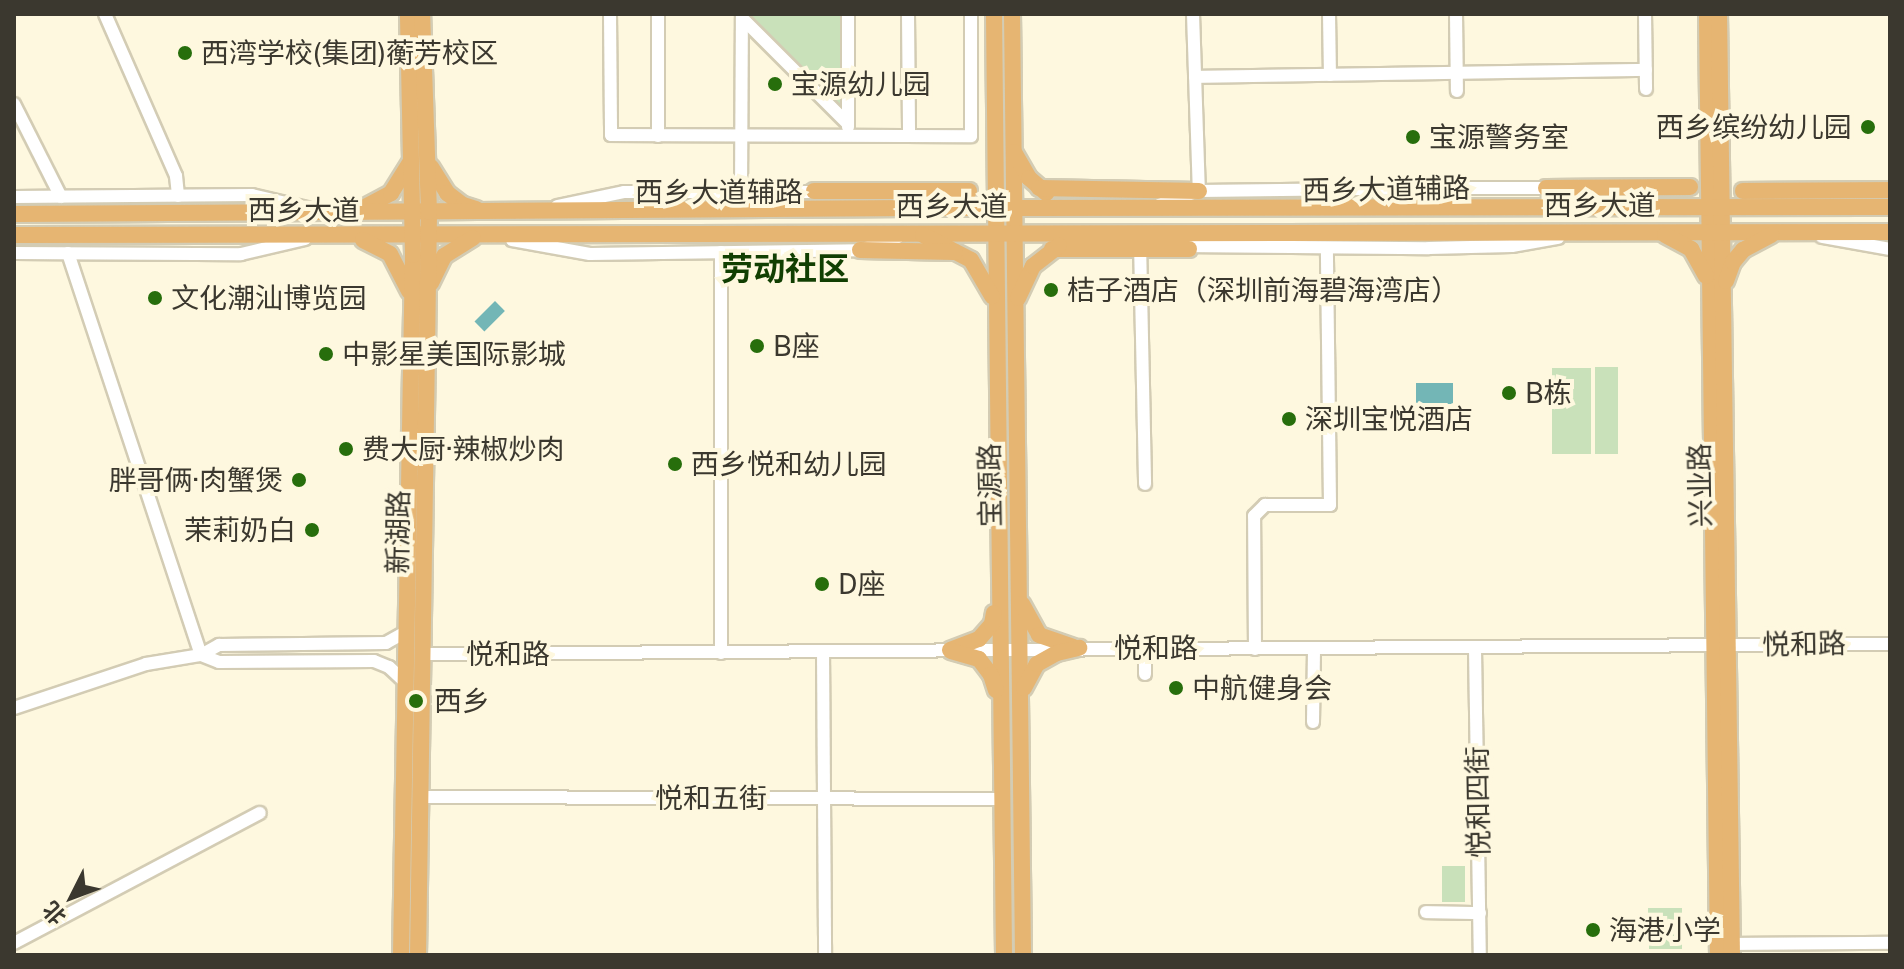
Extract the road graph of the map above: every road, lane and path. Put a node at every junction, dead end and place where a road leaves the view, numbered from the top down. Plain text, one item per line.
1 (105, 14) edge
2 (408, 14) edge
3 (422, 14) edge
4 (610, 14) edge
5 (658, 14) edge
6 (848, 14) edge
7 (908, 14) edge
8 (971, 14) edge
9 (994, 14) edge
10 (1012, 14) edge
11 (1193, 14) edge
12 (1329, 14) edge
13 (1456, 14) edge
14 (1645, 14) edge
15 (1707, 14) edge
16 (1719, 14) edge
17 (742, 16) edge
18 (1646, 70) junction
19 (1457, 73) junction
20 (1330, 75) junction
21 (1195, 77) junction
22 (1646, 89) dead end
23 (1457, 91) dead end
24 (14, 104) edge
25 (994, 125) junction
26 (1012, 125) junction
27 (848, 130) junction
28 (658, 136) junction
29 (743, 136) junction
30 (909, 136) junction
31 (1715, 148) junction
32 (1012, 149) junction
33 (420, 156) junction
34 (994, 162) junction
35 (1690, 187) junction
36 (1039, 188) junction
37 (1546, 188) junction
38 (1890, 190) edge
39 (814, 191) junction
40 (969, 191) junction
41 (1199, 191) junction
42 (1743, 191) junction
43 (741, 192) junction
44 (178, 196) junction
45 (1890, 196) edge
46 (14, 197) edge
47 (61, 197) junction
48 (1890, 207) edge
49 (911, 208) junction
50 (994, 208) junction
51 (1013, 208) junction
52 (1092, 208) junction
53 (1150, 208) junction
54 (1715, 208) junction
55 (1836, 208) junction
56 (1623, 209) junction
57 (1645, 209) junction
58 (1782, 209) junction
59 (421, 212) junction
60 (488, 212) junction
61 (527, 212) junction
62 (338, 213) junction
63 (14, 214) edge
64 (1140, 231) junction
65 (1600, 231) junction
66 (1652, 231) junction
67 (914, 232) junction
68 (994, 232) junction
69 (1013, 232) junction
70 (1097, 232) junction
71 (1715, 232) junction
72 (1783, 232) junction
73 (1803, 232) junction
74 (1890, 232) edge
75 (14, 235) edge
76 (320, 236) junction
77 (350, 236) junction
78 (421, 236) junction
79 (484, 236) junction
80 (1327, 248) junction
81 (1052, 249) junction
82 (1140, 249) junction
83 (1189, 249) junction
84 (1890, 249) edge
85 (860, 250) junction
86 (721, 252) junction
87 (959, 252) junction
88 (14, 253) edge
89 (68, 253) junction
90 (1717, 291) junction
91 (420, 297) junction
92 (1014, 319) junction
93 (996, 321) junction
94 (1145, 484) dead end
95 (998, 579) junction
96 (1017, 586) junction
97 (406, 632) junction
98 (1890, 644) edge
99 (1721, 645) junction
100 (1079, 648) junction
101 (1145, 648) junction
102 (999, 649) junction
103 (1019, 649) junction
104 (1255, 649) junction
105 (1314, 649) junction
106 (1475, 649) junction
107 (950, 650) junction
108 (823, 652) junction
109 (721, 653) junction
110 (422, 654) junction
111 (201, 655) junction
112 (1145, 674) dead end
113 (405, 682) junction
114 (999, 704) junction
115 (14, 708) edge
116 (1020, 713) junction
117 (1313, 722) dead end
118 (421, 797) junction
119 (824, 798) junction
120 (1000, 799) junction
121 (260, 813) dead end
122 (1426, 912) dead end
123 (1480, 913) junction
124 (14, 943) edge
125 (1890, 943) edge
126 (1732, 950) edge
127 (401, 955) edge
128 (418, 955) edge
129 (825, 955) edge
130 (1004, 955) edge
131 (1023, 955) edge
132 (1480, 955) edge
133 (1718, 955) edge

1 - 44 street
2 - 33 main road, 新湖路
3 - 33 main road, 新湖路
4 - 28 street
5 - 28 street
6 - 27 street
7 - 30 street
8 - 30 street
9 - 25 main road, 宝源路
10 - 26 main road, 宝源路
11 - 21 street
12 - 20 street
13 - 19 street
14 - 18 street
15 - 31 main road, 兴业路
16 - 31 main road, 兴业路
17 - 27 street
17 - 29 street
18 - 19 street
18 - 22 street
19 - 20 street
19 - 23 street
20 - 21 street
21 - 41 street
24 - 47 street
25 - 26 main road
25 - 34 main road, 宝源路
26 - 32 main road, 宝源路
27 - 29 street
27 - 30 street
28 - 29 street
29 - 43 street
31 - 35 main road
31 - 42 main road
31 - 54 main road, 兴业路
32 - 36 main road
32 - 51 main road, 宝源路
33 - 59 main road, 新湖路
33 - 60 main road
33 - 62 main road
34 - 40 main road
34 - 50 main road, 宝源路
35 - 37 main road
35 - 57 main road
36 - 41 main road
36 - 52 main road
37 - 41 street, 西乡大道辅路
37 - 56 street, 西乡大道辅路
38 - 42 main road
39 - 40 main road
39 - 43 street, 西乡大道辅路
39 - 49 street, 西乡大道辅路
40 - 49 main road
41 - 53 street, 西乡大道辅路
42 - 58 main road
43 - 61 street, 西乡大道辅路
44 - 47 street
44 - 62 street
45 - 55 street
46 - 47 street
48 - 55 main road, 西乡大道
49 - 50 main road, 西乡大道
49 - 61 main road, 西乡大道
50 - 51 main road, 西乡大道
50 - 68 main road, 宝源路
51 - 52 main road, 西乡大道
51 - 69 main road, 宝源路
52 - 53 main road, 西乡大道
53 - 56 main road, 西乡大道
54 - 57 main road, 西乡大道
54 - 58 main road, 西乡大道
54 - 71 main road, 兴业路
55 - 58 main road, 西乡大道
56 - 57 main road, 西乡大道
59 - 60 main road, 西乡大道
59 - 62 main road, 西乡大道
59 - 78 main road, 新湖路
60 - 61 main road, 西乡大道
62 - 63 main road, 西乡大道
64 - 65 main road, 西乡大道
64 - 70 main road, 西乡大道
64 - 82 street
64 - 83 street, 西乡大道辅路
65 - 66 main road, 西乡大道
65 - 80 street, 西乡大道辅路
66 - 71 main road, 西乡大道
66 - 90 main road
67 - 68 main road, 西乡大道
67 - 79 main road, 西乡大道
67 - 85 street, 西乡大道辅路
67 - 87 main road
68 - 69 main road, 西乡大道
68 - 93 main road, 宝源路
69 - 70 main road, 西乡大道
69 - 92 main road, 宝源路
70 - 81 main road
71 - 72 main road, 西乡大道
71 - 90 main road, 兴业路
72 - 73 main road, 西乡大道
72 - 90 main road
73 - 74 main road, 西乡大道
73 - 84 street
75 - 76 main road, 西乡大道
76 - 77 main road, 西乡大道
76 - 89 street
77 - 78 main road, 西乡大道
77 - 91 main road
78 - 79 main road, 西乡大道
78 - 91 main road, 新湖路
79 - 86 street, 西乡大道辅路
79 - 91 main road
80 - 83 street, 西乡大道辅路
80 - 104 street
81 - 82 main road
81 - 92 main road
82 - 83 main road
82 - 94 street
85 - 86 street, 西乡大道辅路
85 - 87 main road
86 - 109 street
87 - 93 main road
88 - 89 street
89 - 111 street
90 - 99 main road, 兴业路
91 - 97 main road, 新湖路
91 - 110 main road, 新湖路
92 - 96 main road, 宝源路
93 - 95 main road, 宝源路
95 - 102 main road, 宝源路
95 - 107 main road
96 - 100 main road
96 - 103 main road, 宝源路
97 - 111 street
97 - 113 main road, 新湖路
98 - 99 street, 悦和路
99 - 106 street, 悦和路
99 - 126 main road, 兴业路
99 - 133 main road, 兴业路
100 - 101 street, 悦和路
100 - 103 street, 悦和路
100 - 116 main road
101 - 104 street, 悦和路
101 - 112 street
102 - 103 street, 悦和路
102 - 107 street, 悦和路
102 - 114 main road, 宝源路
103 - 116 main road, 宝源路
104 - 105 street, 悦和路
105 - 106 street, 悦和路
105 - 117 street
106 - 123 street, 悦和四街
107 - 108 street, 悦和路
107 - 114 main road
108 - 109 street, 悦和路
108 - 119 street
109 - 110 street, 悦和路
110 - 118 main road, 新湖路
111 - 113 street
111 - 115 street
113 - 127 main road, 新湖路
114 - 120 main road, 宝源路
116 - 131 main road, 宝源路
118 - 119 street, 悦和五街
118 - 128 main road, 新湖路
119 - 120 street, 悦和五街
119 - 129 street
120 - 130 main road, 宝源路
121 - 124 street
122 - 123 street
123 - 132 street, 悦和四街
125 - 126 street

